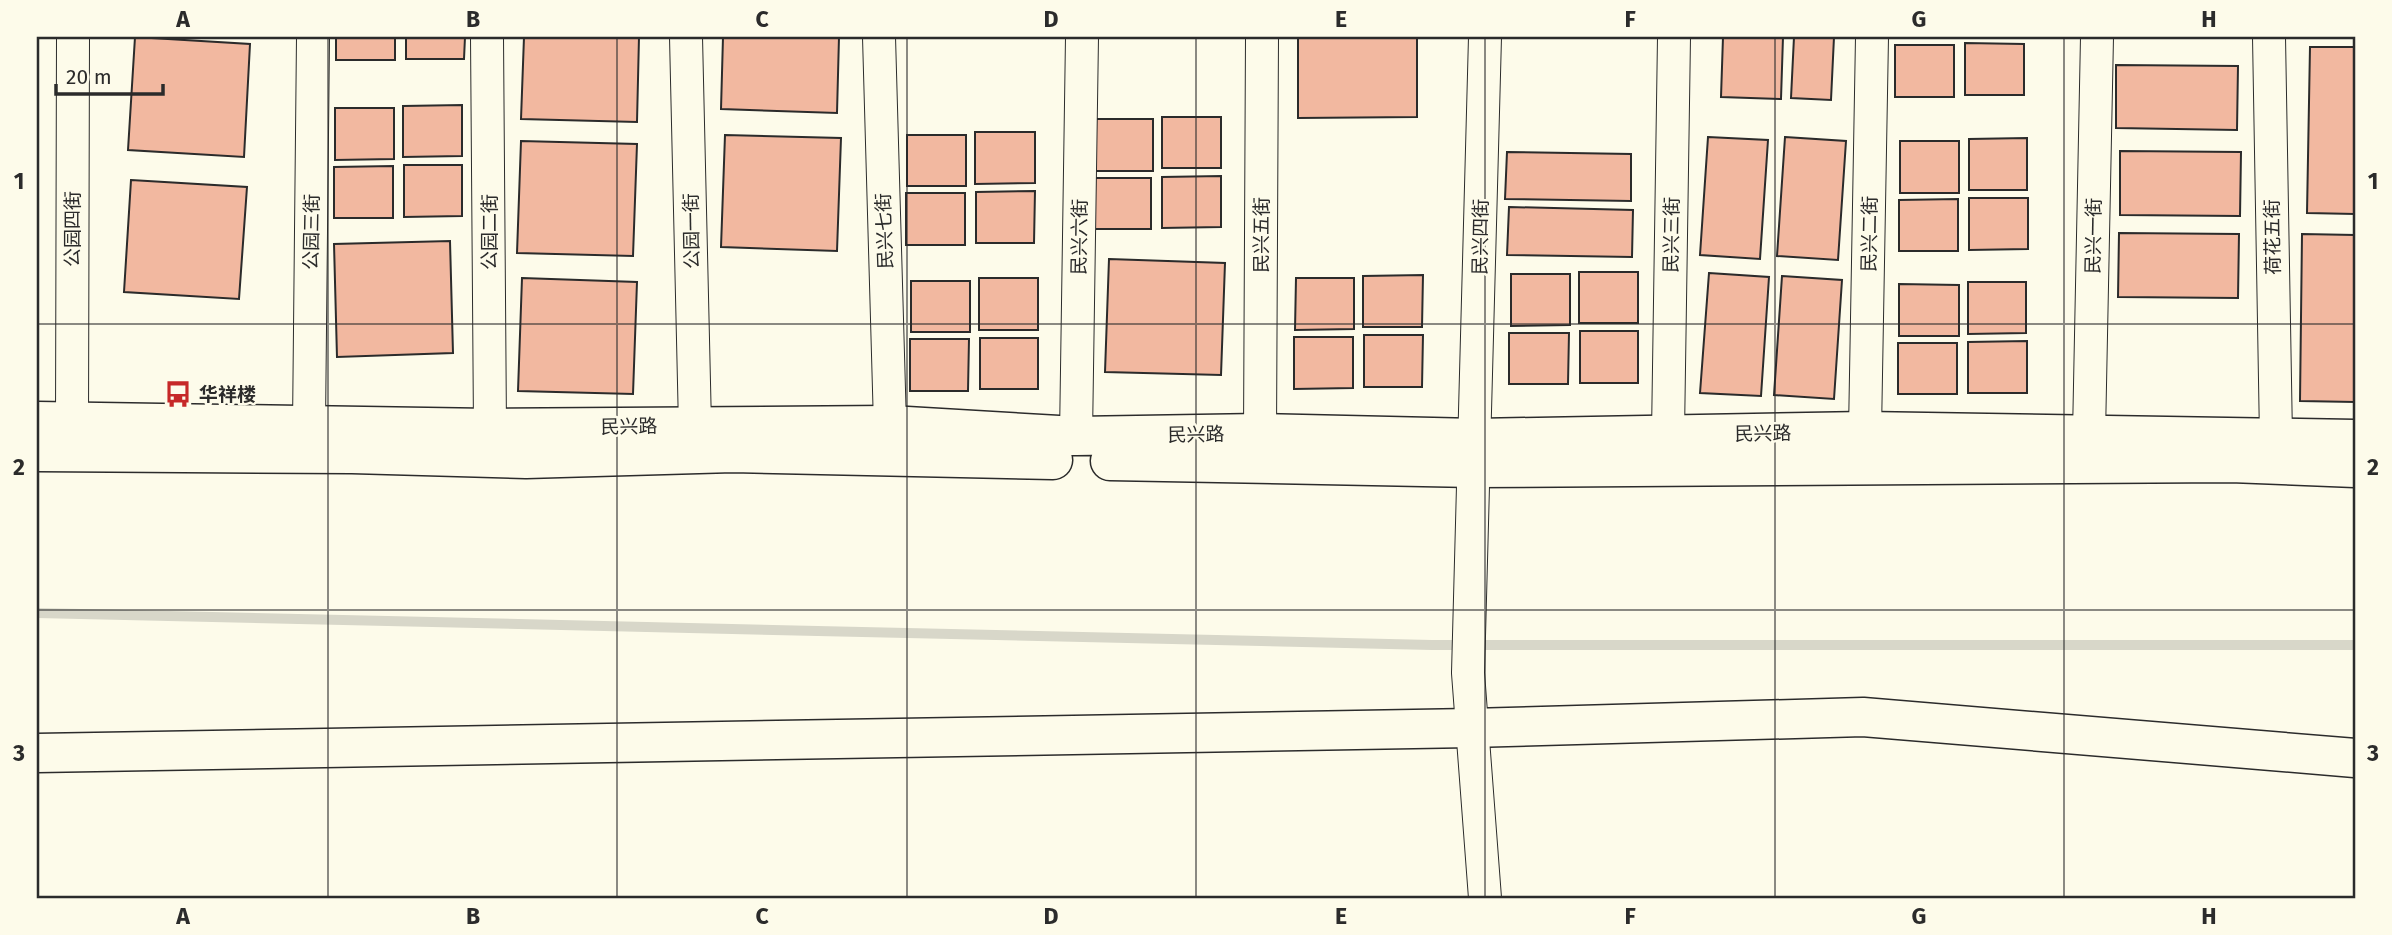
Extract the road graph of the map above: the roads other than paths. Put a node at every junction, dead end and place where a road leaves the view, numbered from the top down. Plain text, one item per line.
1 (73, 37) edge
2 (313, 37) edge
3 (487, 37) edge
4 (686, 37) edge
5 (879, 37) edge
6 (1082, 37) edge
7 (1262, 37) edge
8 (1485, 37) edge
9 (1674, 37) edge
10 (1872, 37) edge
11 (2097, 37) edge
12 (2269, 37) edge
13 (54, 421) edge
14 (890, 425) junction
15 (309, 426) junction
16 (695, 426) junction
17 (490, 428) junction
18 (1865, 431) junction
19 (1260, 433) junction
20 (1668, 434) junction
21 (2089, 435) junction
22 (1076, 436) junction
23 (2276, 437) junction
24 (2355, 439) edge
25 (37, 452) edge
26 (1475, 453) junction
27 (2355, 468) edge
28 (1471, 728) junction
29 (37, 753) edge
30 (2355, 758) edge
31 (1485, 898) edge

1 - 13 street, 公园四街
2 - 15 street, 公园三街
3 - 17 street, 公园二街
4 - 16 street, 公园一街
5 - 14 street, 民兴七街
6 - 22 street, 民兴六街
7 - 19 street, 民兴五街
8 - 26 street, 民兴四街
9 - 20 street, 民兴三街
10 - 18 street, 民兴二街
11 - 21 street, 民兴一街
12 - 23 street, 荷花五街
13 - 15 street, 民兴路
14 - 16 street, 民兴路
14 - 22 street, 民兴路
15 - 17 street, 民兴路
16 - 17 street, 民兴路
18 - 20 street, 民兴路
18 - 21 street, 民兴路
19 - 22 street, 民兴路
19 - 26 street, 民兴路
20 - 26 street, 民兴路
21 - 23 street, 民兴路
23 - 24 street, 民兴路
25 - 26 street, 民兴路
26 - 27 street, 民兴路
26 - 28 street, 民兴四街
28 - 29 street
28 - 30 street
28 - 31 street, 民兴四街

